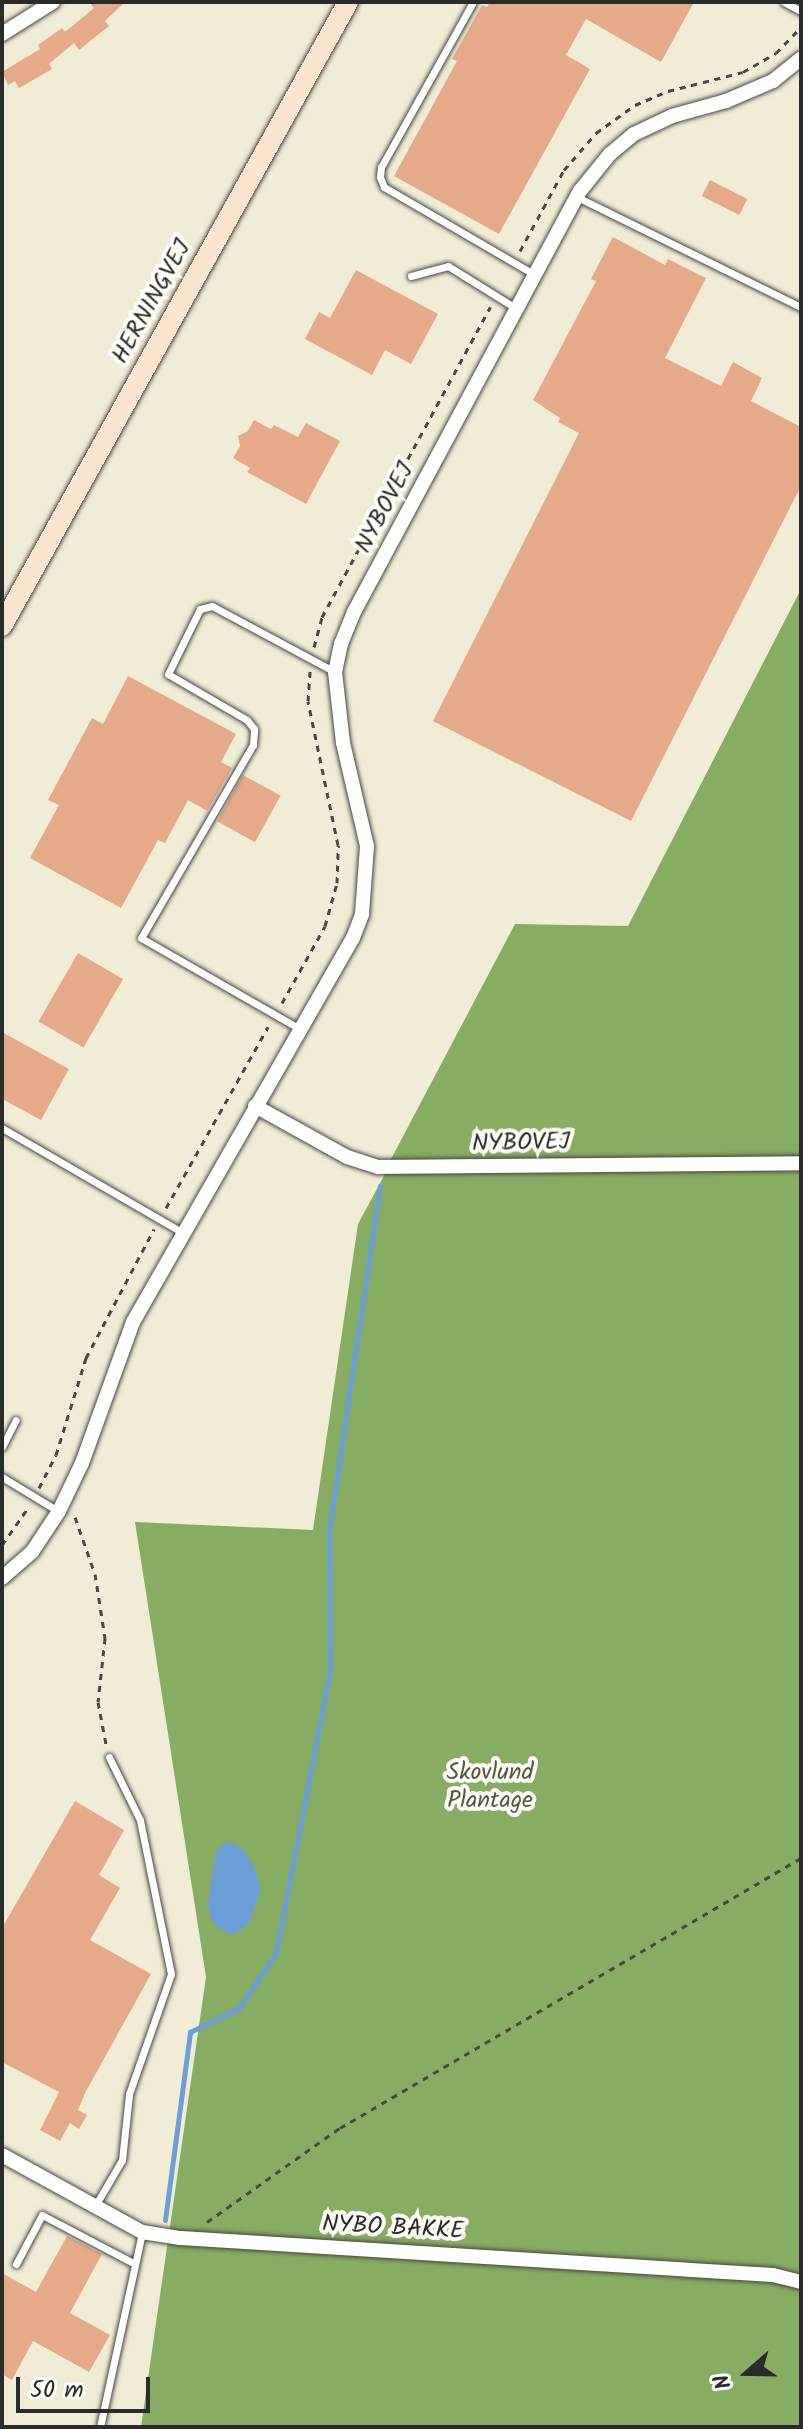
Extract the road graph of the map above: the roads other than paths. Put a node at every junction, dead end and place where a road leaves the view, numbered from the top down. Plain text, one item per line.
1 (53, 2) edge
2 (348, 2) edge
3 (473, 2) edge
4 (784, 2) edge
5 (801, 11) edge
6 (2, 34) edge
7 (801, 58) edge
8 (577, 197) junction
9 (535, 275) junction
10 (411, 276) dead end
11 (801, 307) edge
12 (517, 309) junction
13 (2, 626) edge
14 (335, 672) junction
15 (300, 1029) junction
16 (255, 1106) junction
17 (2, 1128) edge
18 (801, 1163) edge
19 (183, 1233) junction
20 (16, 1420) dead end
21 (2, 1447) edge
22 (2, 1477) edge
23 (62, 1506) junction
24 (2, 1578) edge
25 (109, 1757) road end
26 (2, 2155) edge
27 (95, 2206) junction
28 (142, 2232) junction
29 (16, 2264) dead end
30 (135, 2264) junction
31 (801, 2282) edge
32 (100, 2427) edge

1 - 6 street
2 - 13 main road, HERNINGVEJ
3 - 9 lane
4 - 5 lane
7 - 8 street, NYBOVEJ
8 - 9 street, NYBOVEJ
8 - 11 lane
9 - 12 street, NYBOVEJ
10 - 12 lane
12 - 14 street, NYBOVEJ
14 - 15 street, NYBOVEJ
14 - 15 lane
15 - 16 street, NYBOVEJ
16 - 18 street, NYBOVEJ
16 - 19 street, NYBOVEJ
17 - 19 lane
19 - 23 street, NYBOVEJ
20 - 21 lane
22 - 23 lane
23 - 24 street, NYBOVEJ
25 - 27 lane
26 - 27 street, NYBO BAKKE
27 - 28 street, NYBO BAKKE
28 - 30 lane
28 - 31 street, NYBO BAKKE
29 - 30 lane
30 - 32 lane

